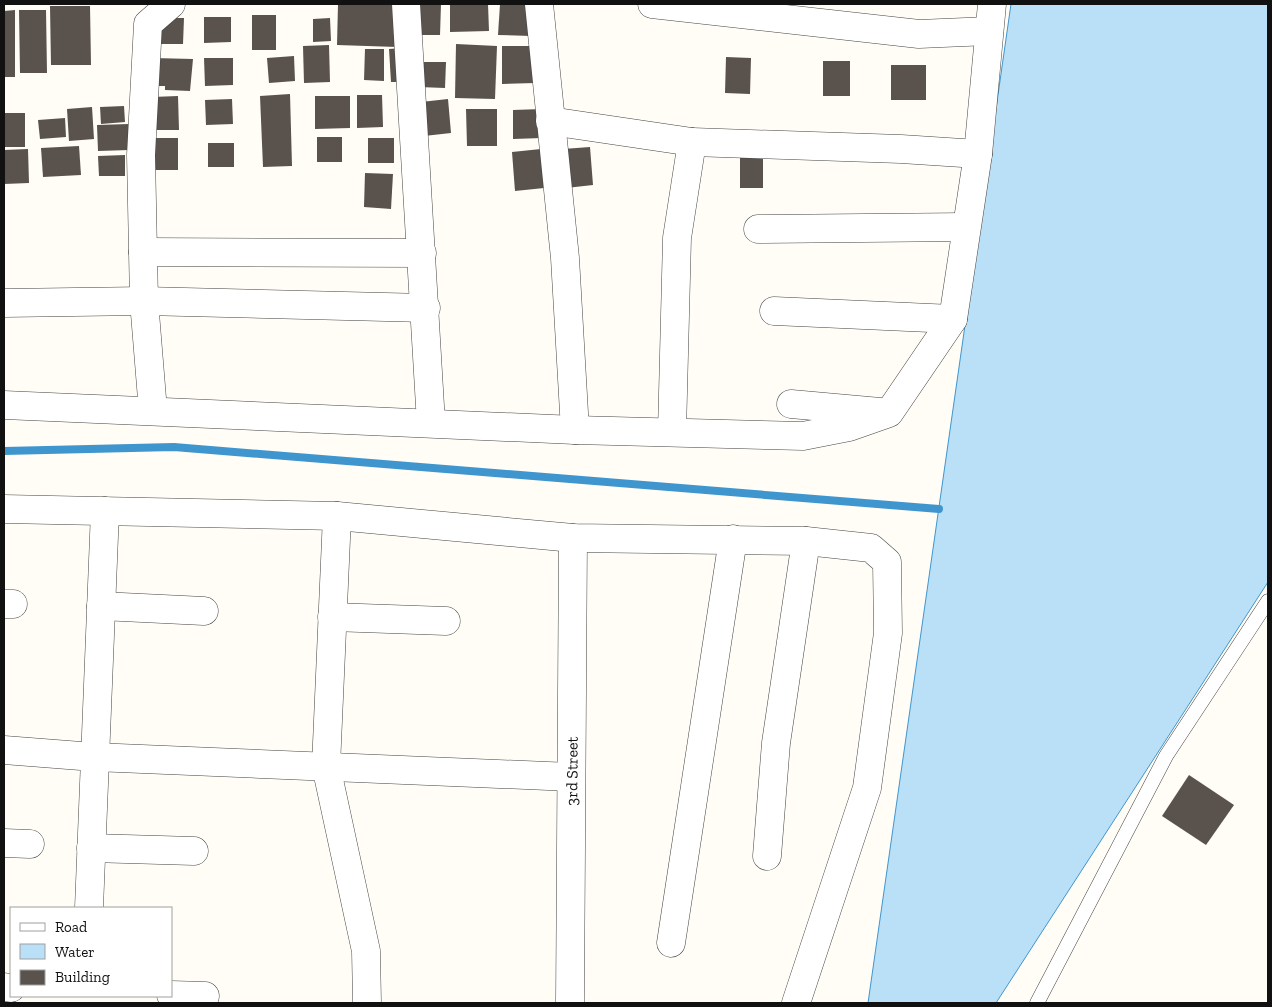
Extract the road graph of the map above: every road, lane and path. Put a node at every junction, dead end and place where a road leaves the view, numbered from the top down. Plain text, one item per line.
1 (171, 4) edge
2 (406, 4) edge
3 (539, 4) edge
4 (652, 4) edge
5 (992, 4) edge
6 (989, 31) junction
7 (550, 121) junction
8 (692, 142) junction
9 (978, 154) junction
10 (966, 227) junction
11 (758, 229) dead end
12 (143, 252) junction
13 (422, 253) junction
14 (144, 302) junction
15 (4, 304) edge
16 (426, 308) junction
17 (774, 311) dead end
18 (953, 319) junction
19 (791, 404) dead end
20 (4, 405) edge
21 (153, 411) junction
22 (889, 413) junction
23 (432, 423) junction
24 (574, 430) junction
25 (672, 432) junction
26 (4, 509) edge
27 (105, 511) junction
28 (336, 516) junction
29 (573, 538) junction
30 (733, 539) junction
31 (806, 541) junction
32 (1268, 601) edge
33 (101, 606) junction
34 (204, 611) dead end
35 (332, 616) junction
36 (446, 621) dead end
37 (4, 750) edge
38 (94, 757) junction
39 (326, 766) junction
40 (571, 777) junction
41 (91, 848) junction
42 (194, 851) dead end
43 (767, 856) dead end
44 (89, 907) edge
45 (671, 943) dead end
46 (172, 994) edge
47 (205, 996) dead end
48 (367, 1003) edge
49 (570, 1003) edge
50 (796, 1003) edge
51 (1037, 1003) edge

1 - 12 street
2 - 13 street
3 - 7 street
4 - 6 street
5 - 6 street
6 - 9 street
7 - 8 street
7 - 24 street
8 - 9 street
8 - 25 street
9 - 10 street
10 - 11 street
10 - 18 street
12 - 13 street
12 - 14 street
13 - 16 street
14 - 15 street
14 - 16 street
14 - 21 street
16 - 23 street
17 - 18 street
18 - 22 street
19 - 22 street
20 - 21 street
21 - 23 street
22 - 25 street
23 - 24 street
24 - 25 street
26 - 27 street
27 - 28 street
27 - 33 street
28 - 29 street
28 - 35 street
29 - 30 street
29 - 40 street, 3rd Street
30 - 31 street
30 - 45 street
31 - 43 street
31 - 50 street
32 - 51 lane
33 - 34 street
33 - 38 street
35 - 36 street
35 - 39 street
37 - 38 street
38 - 39 street
38 - 41 street
39 - 40 street
39 - 48 street
40 - 49 street, 3rd Street
41 - 42 street
41 - 44 street
46 - 47 street

